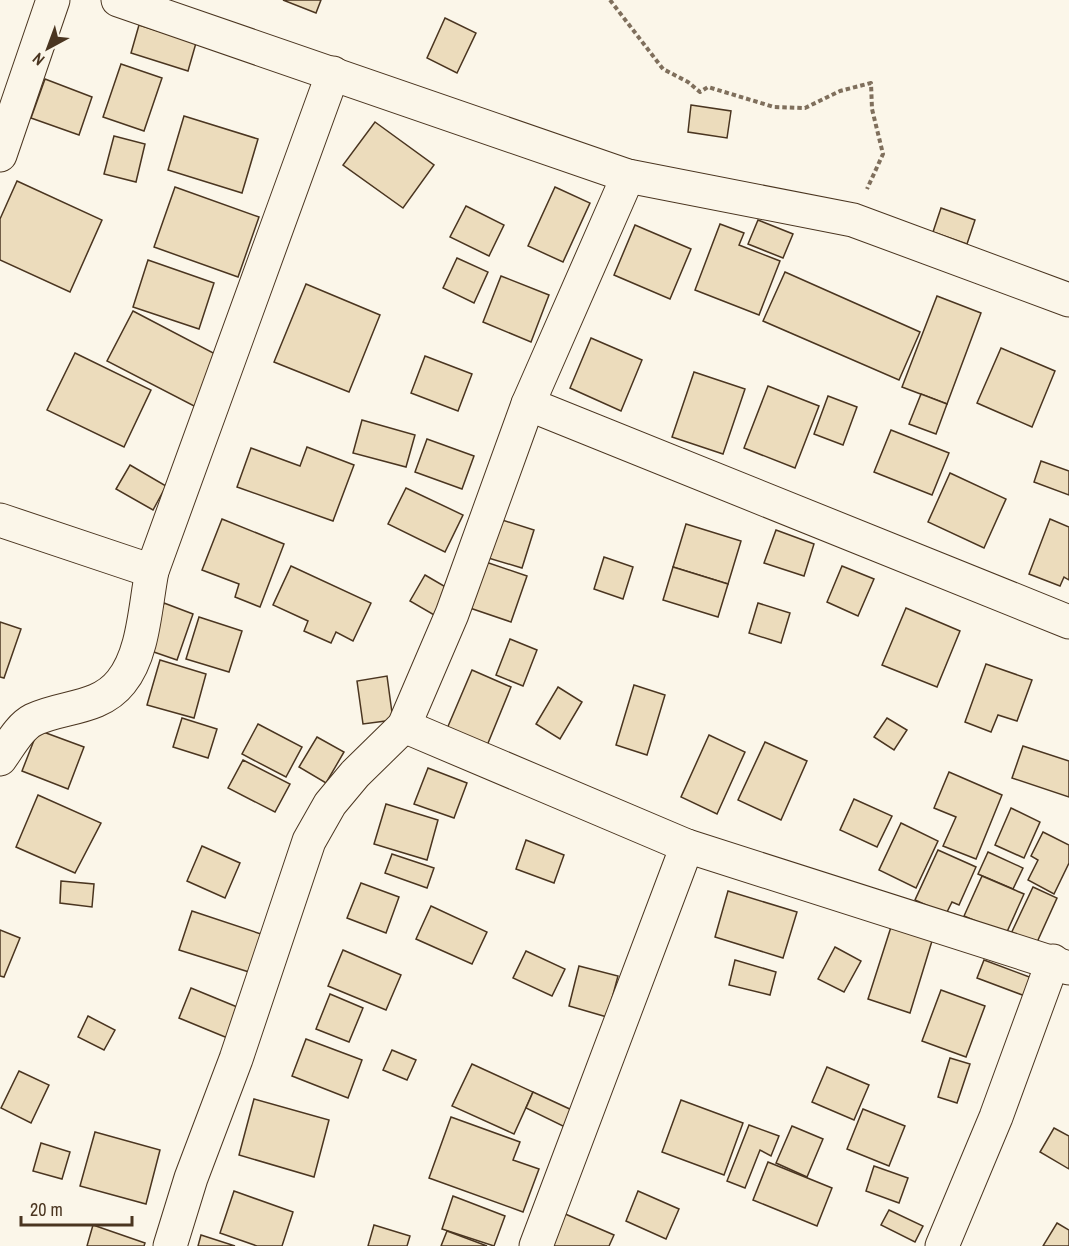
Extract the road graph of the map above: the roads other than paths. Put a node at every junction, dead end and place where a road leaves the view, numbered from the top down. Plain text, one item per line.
1 (53, 0) edge
2 (118, 0) edge
3 (333, 73) junction
4 (0, 155) edge
5 (628, 176) junction
6 (1069, 300) edge
7 (528, 404) junction
8 (0, 520) edge
9 (152, 571) junction
10 (1069, 622) edge
11 (404, 726) junction
12 (0, 759) edge
13 (687, 846) junction
14 (1061, 964) edge
15 (170, 1246) edge
16 (536, 1246) edge
17 (942, 1246) edge

1 - 4 street
2 - 3 street
3 - 5 street
3 - 9 street
5 - 6 street
5 - 7 street
7 - 10 street
7 - 11 street
8 - 9 street
9 - 12 street
11 - 13 street
11 - 15 street
13 - 14 street
13 - 16 street
14 - 17 street

